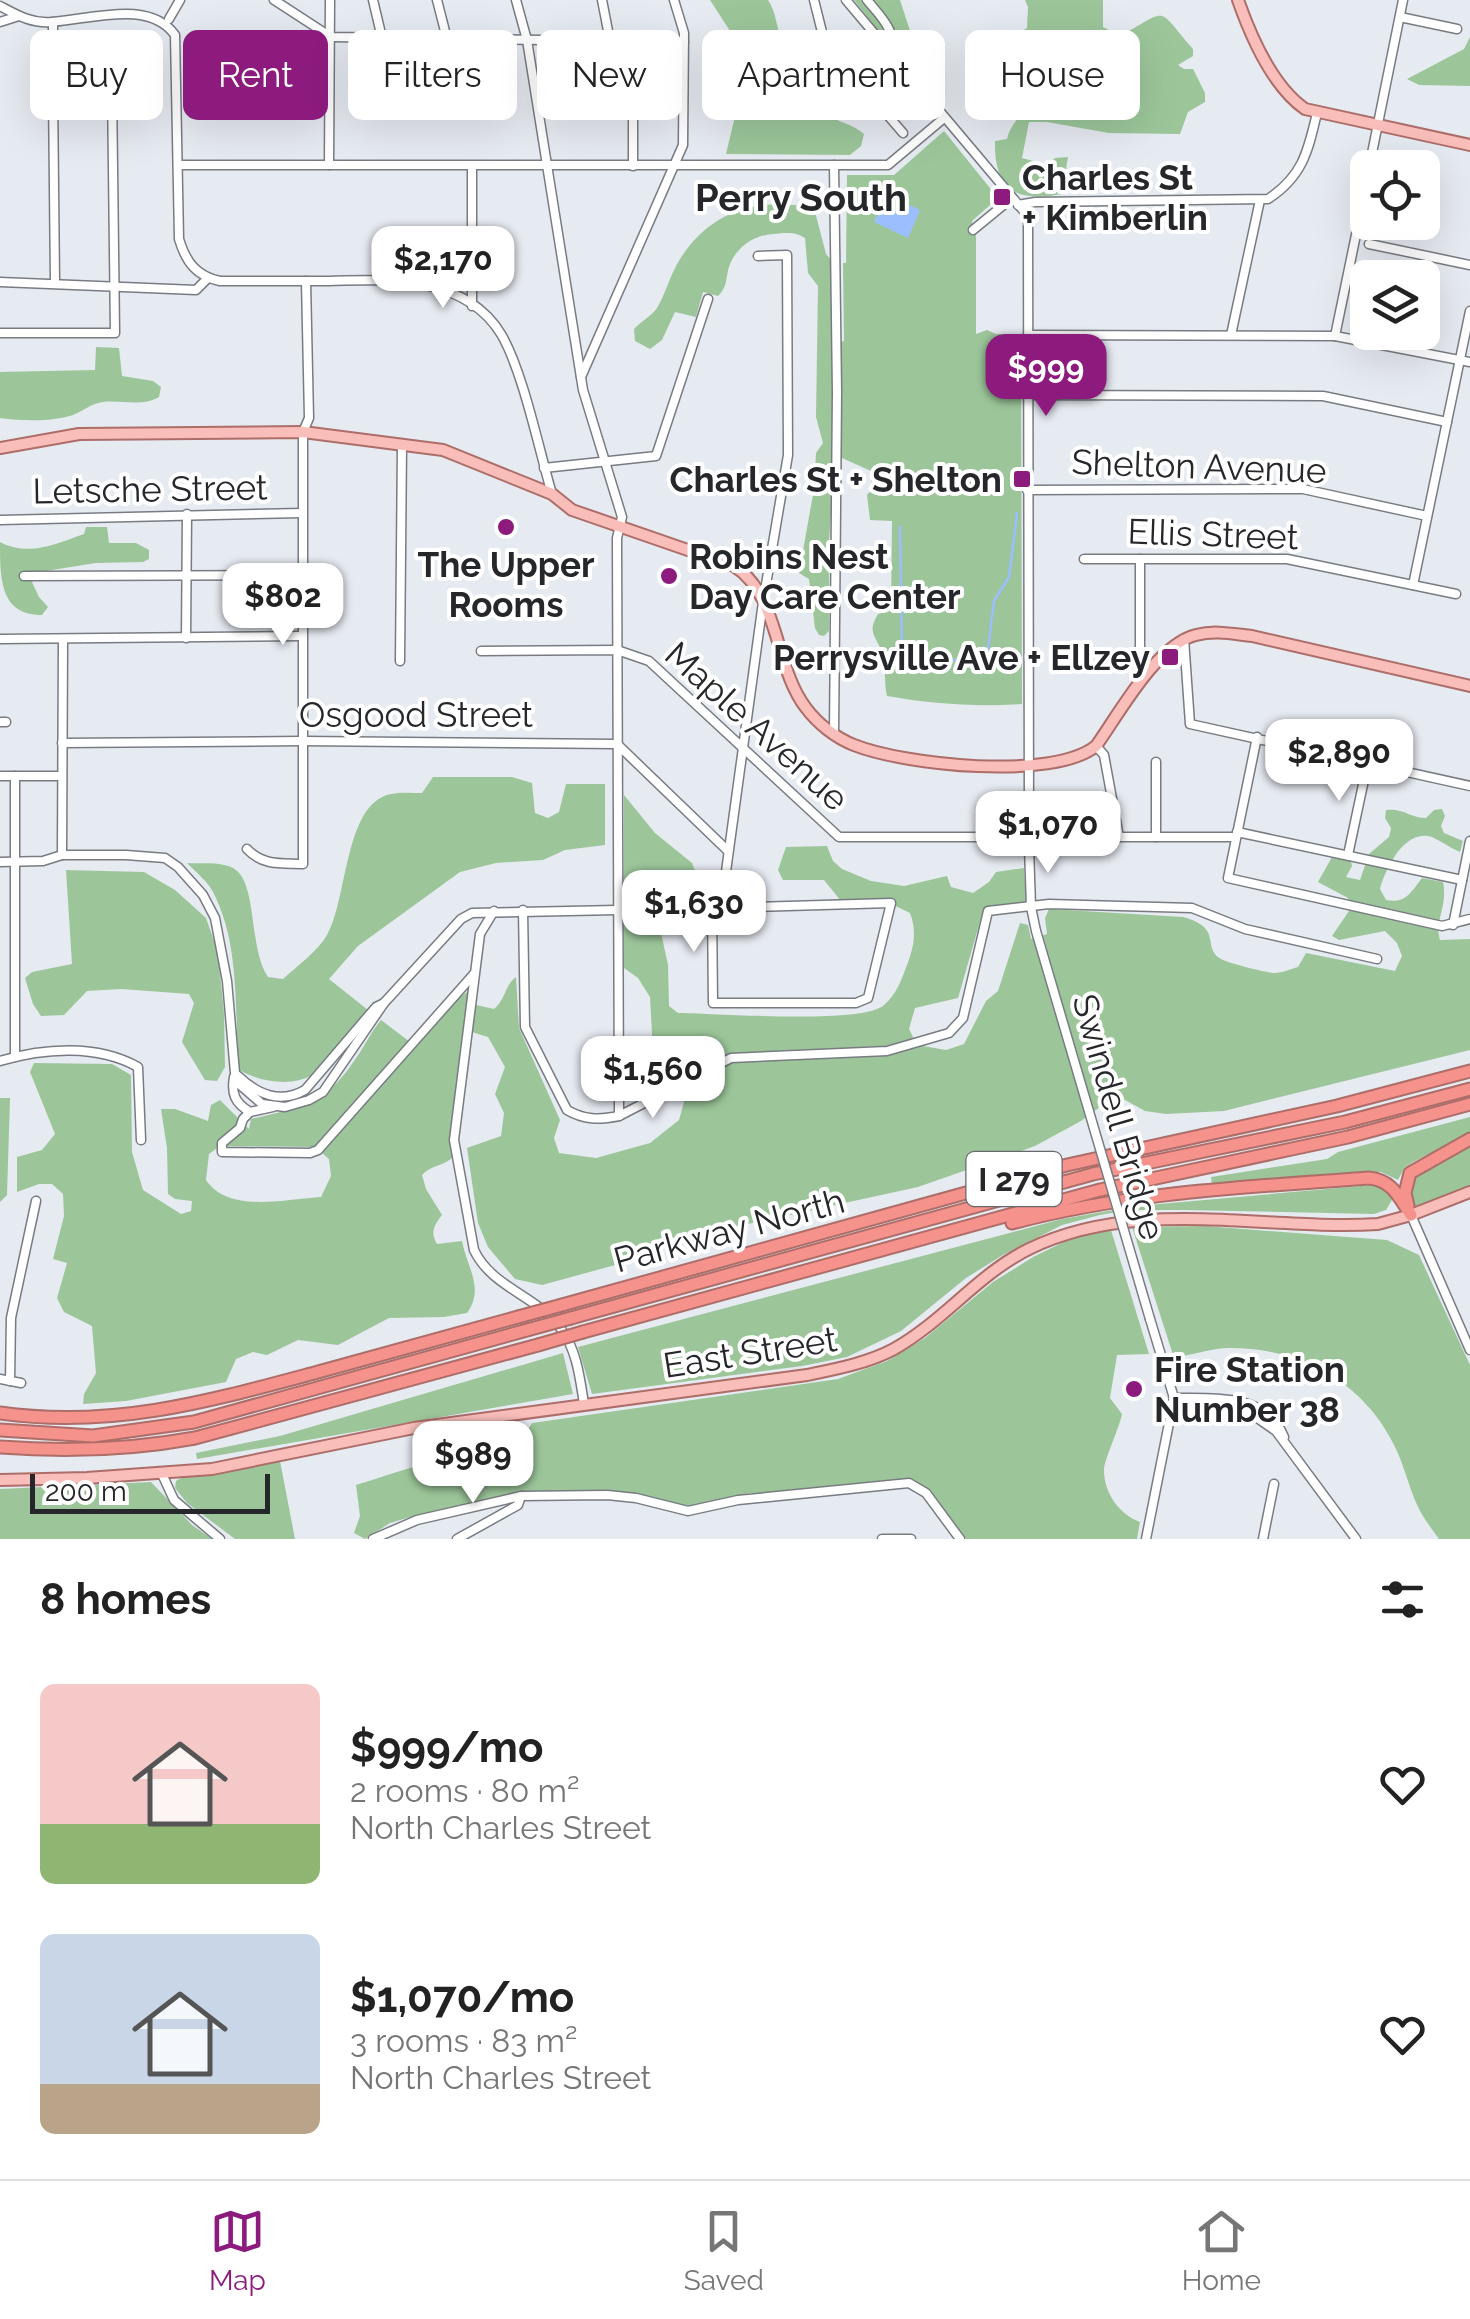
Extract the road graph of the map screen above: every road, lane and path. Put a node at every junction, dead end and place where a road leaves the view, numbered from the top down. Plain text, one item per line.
1 (180, 0) edge
2 (274, 0) edge
3 (330, 0) edge
4 (373, 0) edge
5 (437, 0) edge
6 (516, 0) edge
7 (602, 0) edge
8 (674, 0) edge
9 (814, 0) edge
10 (846, 0) edge
11 (867, 0) edge
12 (1238, 0) edge
13 (1403, 0) edge
14 (115, 2) edge
15 (0, 6) edge
16 (158, 10) dead end
17 (18, 16) junction
18 (1400, 17) junction
19 (169, 19) junction
20 (0, 22) edge
21 (53, 22) junction
22 (1457, 29) dead end
23 (53, 30) edge
24 (380, 30) edge
25 (445, 30) edge
26 (608, 30) edge
27 (820, 30) edge
28 (871, 30) edge
29 (890, 30) edge
30 (331, 37) junction
31 (348, 37) edge
32 (517, 40) edge
33 (528, 40) junction
34 (537, 40) edge
35 (684, 42) joint
36 (1317, 113) junction
37 (945, 119) edge
38 (53, 120) edge
39 (112, 120) edge
40 (633, 120) edge
41 (891, 120) edge
42 (942, 120) edge
43 (1378, 126) junction
44 (902, 133) dead end
45 (1470, 145) edge
46 (1373, 150) edge
47 (834, 165) junction
48 (178, 166) junction
49 (329, 166) junction
50 (472, 166) junction
51 (548, 166) junction
52 (633, 166) junction
53 (673, 166) junction
54 (1260, 200) junction
55 (1015, 202) junction
56 (973, 230) dead end
57 (1355, 240) edge
58 (1370, 244) dead end
59 (758, 256) dead end
60 (1470, 265) edge
61 (208, 278) junction
62 (306, 281) junction
63 (0, 282) edge
64 (55, 283) junction
65 (114, 288) junction
66 (708, 298) dead end
67 (472, 306) junction
68 (1470, 312) edge
69 (0, 333) edge
70 (1230, 335) junction
71 (1028, 336) junction
72 (1336, 336) junction
73 (1465, 361) edge
74 (581, 377) junction
75 (1027, 395) junction
76 (1447, 422) junction
77 (303, 432) junction
78 (402, 444) junction
79 (0, 448) edge
80 (605, 459) junction
81 (544, 468) junction
82 (1027, 490) junction
83 (552, 494) junction
84 (302, 512) junction
85 (187, 514) junction
86 (1427, 516) junction
87 (0, 520) edge
88 (619, 527) junction
89 (1084, 559) dead end
90 (1140, 559) junction
91 (301, 575) junction
92 (24, 576) dead end
93 (187, 576) junction
94 (1412, 584) junction
95 (1456, 594) dead end
96 (763, 602) junction
97 (302, 636) junction
98 (186, 638) junction
99 (0, 639) edge
100 (63, 639) junction
101 (1184, 639) junction
102 (617, 650) junction
103 (482, 651) dead end
104 (400, 661) dead end
105 (1140, 685) junction
106 (1470, 686) edge
107 (834, 735) junction
108 (1257, 737) junction
109 (302, 741) junction
110 (62, 744) junction
111 (617, 744) junction
112 (1096, 746) junction
113 (743, 749) junction
114 (1156, 762) dead end
115 (1368, 762) junction
116 (1030, 764) junction
117 (0, 776) edge
118 (16, 776) junction
119 (62, 776) junction
120 (1470, 786) edge
121 (1029, 829) dead end
122 (1237, 835) junction
123 (1119, 837) junction
124 (1156, 837) junction
125 (1470, 841) edge
126 (1029, 846) dead end
127 (247, 849) dead end
128 (727, 850) junction
129 (62, 855) junction
130 (1348, 855) junction
131 (0, 862) edge
132 (16, 862) junction
133 (1462, 880) junction
134 (656, 905) dead end
135 (1031, 907) junction
136 (717, 908) junction
137 (523, 910) junction
138 (617, 910) junction
139 (494, 911) junction
140 (1470, 919) edge
141 (1452, 925) junction
142 (1377, 959) dead end
143 (474, 974) junction
144 (384, 1003) junction
145 (15, 1056) junction
146 (0, 1061) edge
147 (1470, 1071) edge
148 (235, 1073) junction
149 (1470, 1089) edge
150 (1470, 1104) edge
151 (274, 1107) junction
152 (250, 1112) junction
153 (619, 1116) junction
154 (1470, 1139) edge
155 (142, 1140) dead end
156 (1470, 1192) edge
157 (36, 1200) dead end
158 (1411, 1215) junction
159 (960, 1230) junction
160 (1470, 1350) edge
161 (5, 1380) edge
162 (21, 1383) dead end
163 (1174, 1398) junction
164 (584, 1404) junction
165 (0, 1413) edge
166 (0, 1430) edge
167 (0, 1448) edge
168 (162, 1474) junction
169 (0, 1480) edge
170 (1274, 1484) dead end
171 (520, 1496) junction
172 (220, 1539) edge
173 (373, 1539) edge
174 (457, 1539) edge
175 (882, 1539) edge
176 (911, 1539) edge
177 (960, 1539) edge
178 (1146, 1539) edge
179 (1263, 1539) edge
180 (1356, 1539) edge

1 - 19 street
2 - 30 street
3 - 30 street
4 - 24 street
5 - 25 street
6 - 33 street
7 - 26 street
8 - 35 street
9 - 27 street
10 - 28 street
11 - 29 street
12 - 36 main road
13 - 18 street
14 - 21 street
15 - 17 street
16 - 19 street
17 - 20 street
17 - 21 street
18 - 22 street
18 - 43 street
19 - 48 street
21 - 23 street
30 - 31 street
30 - 49 street
32 - 33 street
33 - 34 street
33 - 51 street
35 - 53 street
36 - 43 main road
36 - 54 street
37 - 55 street
38 - 64 street
39 - 65 street
40 - 52 street
41 - 44 street
42 - 47 street
43 - 45 main road
43 - 46 street
47 - 53 street
47 - 107 street
48 - 49 street
48 - 61 street
49 - 50 street
50 - 51 street
50 - 67 street
51 - 52 street
51 - 74 street
52 - 53 street
53 - 74 street
54 - 55 street
54 - 70 street
55 - 56 street
55 - 71 street
57 - 72 street
58 - 60 street
59 - 96 street
61 - 62 street
61 - 65 street
62 - 67 street
62 - 77 street
63 - 64 street
64 - 65 street
65 - 69 street
66 - 80 street
67 - 81 street
68 - 73 street
70 - 71 street
70 - 72 street
71 - 75 street
72 - 73 street
73 - 76 street
74 - 80 street
75 - 76 street
75 - 82 street
76 - 86 street
77 - 78 main road
77 - 79 main road
77 - 84 street
78 - 83 main road
78 - 104 street
80 - 81 street
80 - 88 street
81 - 83 street
82 - 86 street, Shelton Avenue
82 - 116 street
83 - 88 main road
84 - 85 street, Letsche Street
84 - 91 street
85 - 87 street, Letsche Street
85 - 93 street
86 - 94 street
88 - 96 main road
88 - 102 street
89 - 90 street, Ellis Street
90 - 94 street, Ellis Street
90 - 105 street
91 - 93 street
91 - 97 street
92 - 93 street
93 - 98 street
94 - 95 street, Ellis Street
96 - 107 main road
96 - 113 street
97 - 98 street
97 - 109 street
98 - 100 street
99 - 100 street
100 - 110 street
101 - 105 main road
101 - 106 main road
101 - 108 street
102 - 103 street, Maple Avenue
102 - 111 street
102 - 113 street, Maple Avenue
105 - 112 main road
107 - 116 main road
108 - 115 street
108 - 122 street
109 - 110 street, Osgood Street
109 - 111 street, Osgood Street
109 - 127 street
110 - 119 street
111 - 128 street
111 - 138 street
112 - 116 main road
112 - 123 street
113 - 123 street, Maple Avenue, bridge
113 - 128 street
114 - 124 street
115 - 120 street
115 - 130 street
116 - 121 street
117 - 118 street
118 - 119 street
118 - 132 street
119 - 129 street
122 - 124 street, Maple Avenue
122 - 130 street, Maple Avenue
122 - 141 street
123 - 124 street, Maple Avenue
125 - 133 street
126 - 135 street, Swindell Bridge
128 - 136 street
129 - 132 street
129 - 148 street
130 - 133 street, Maple Avenue
131 - 132 street
132 - 145 street
133 - 141 street
134 - 136 street
135 - 142 street
135 - 153 street
135 - 163 street, Swindell Bridge, bridge
136 - 136 street
137 - 138 street
137 - 139 street
137 - 153 street
138 - 153 street
139 - 143 street
139 - 144 street
140 - 141 street
143 - 152 street
143 - 164 street
144 - 148 street
144 - 151 street
145 - 146 street
145 - 155 street
147 - 165 highway, Parkway North / I 279, bridge
148 - 151 street
148 - 152 street
149 - 166 highway, bridge
150 - 159 highway, Parkway North / I 279
151 - 152 street
154 - 158 highway
156 - 158 main road, East Street
157 - 161 street
158 - 159 highway
158 - 160 street
158 - 164 main road, East Street
159 - 167 highway, Parkway North / I 279, bridge
161 - 162 street
163 - 178 street
163 - 180 street
164 - 168 main road, East Street
168 - 169 main road, East Street
168 - 172 street
170 - 179 street
171 - 173 street
171 - 174 street
171 - 177 street
175 - 176 street

